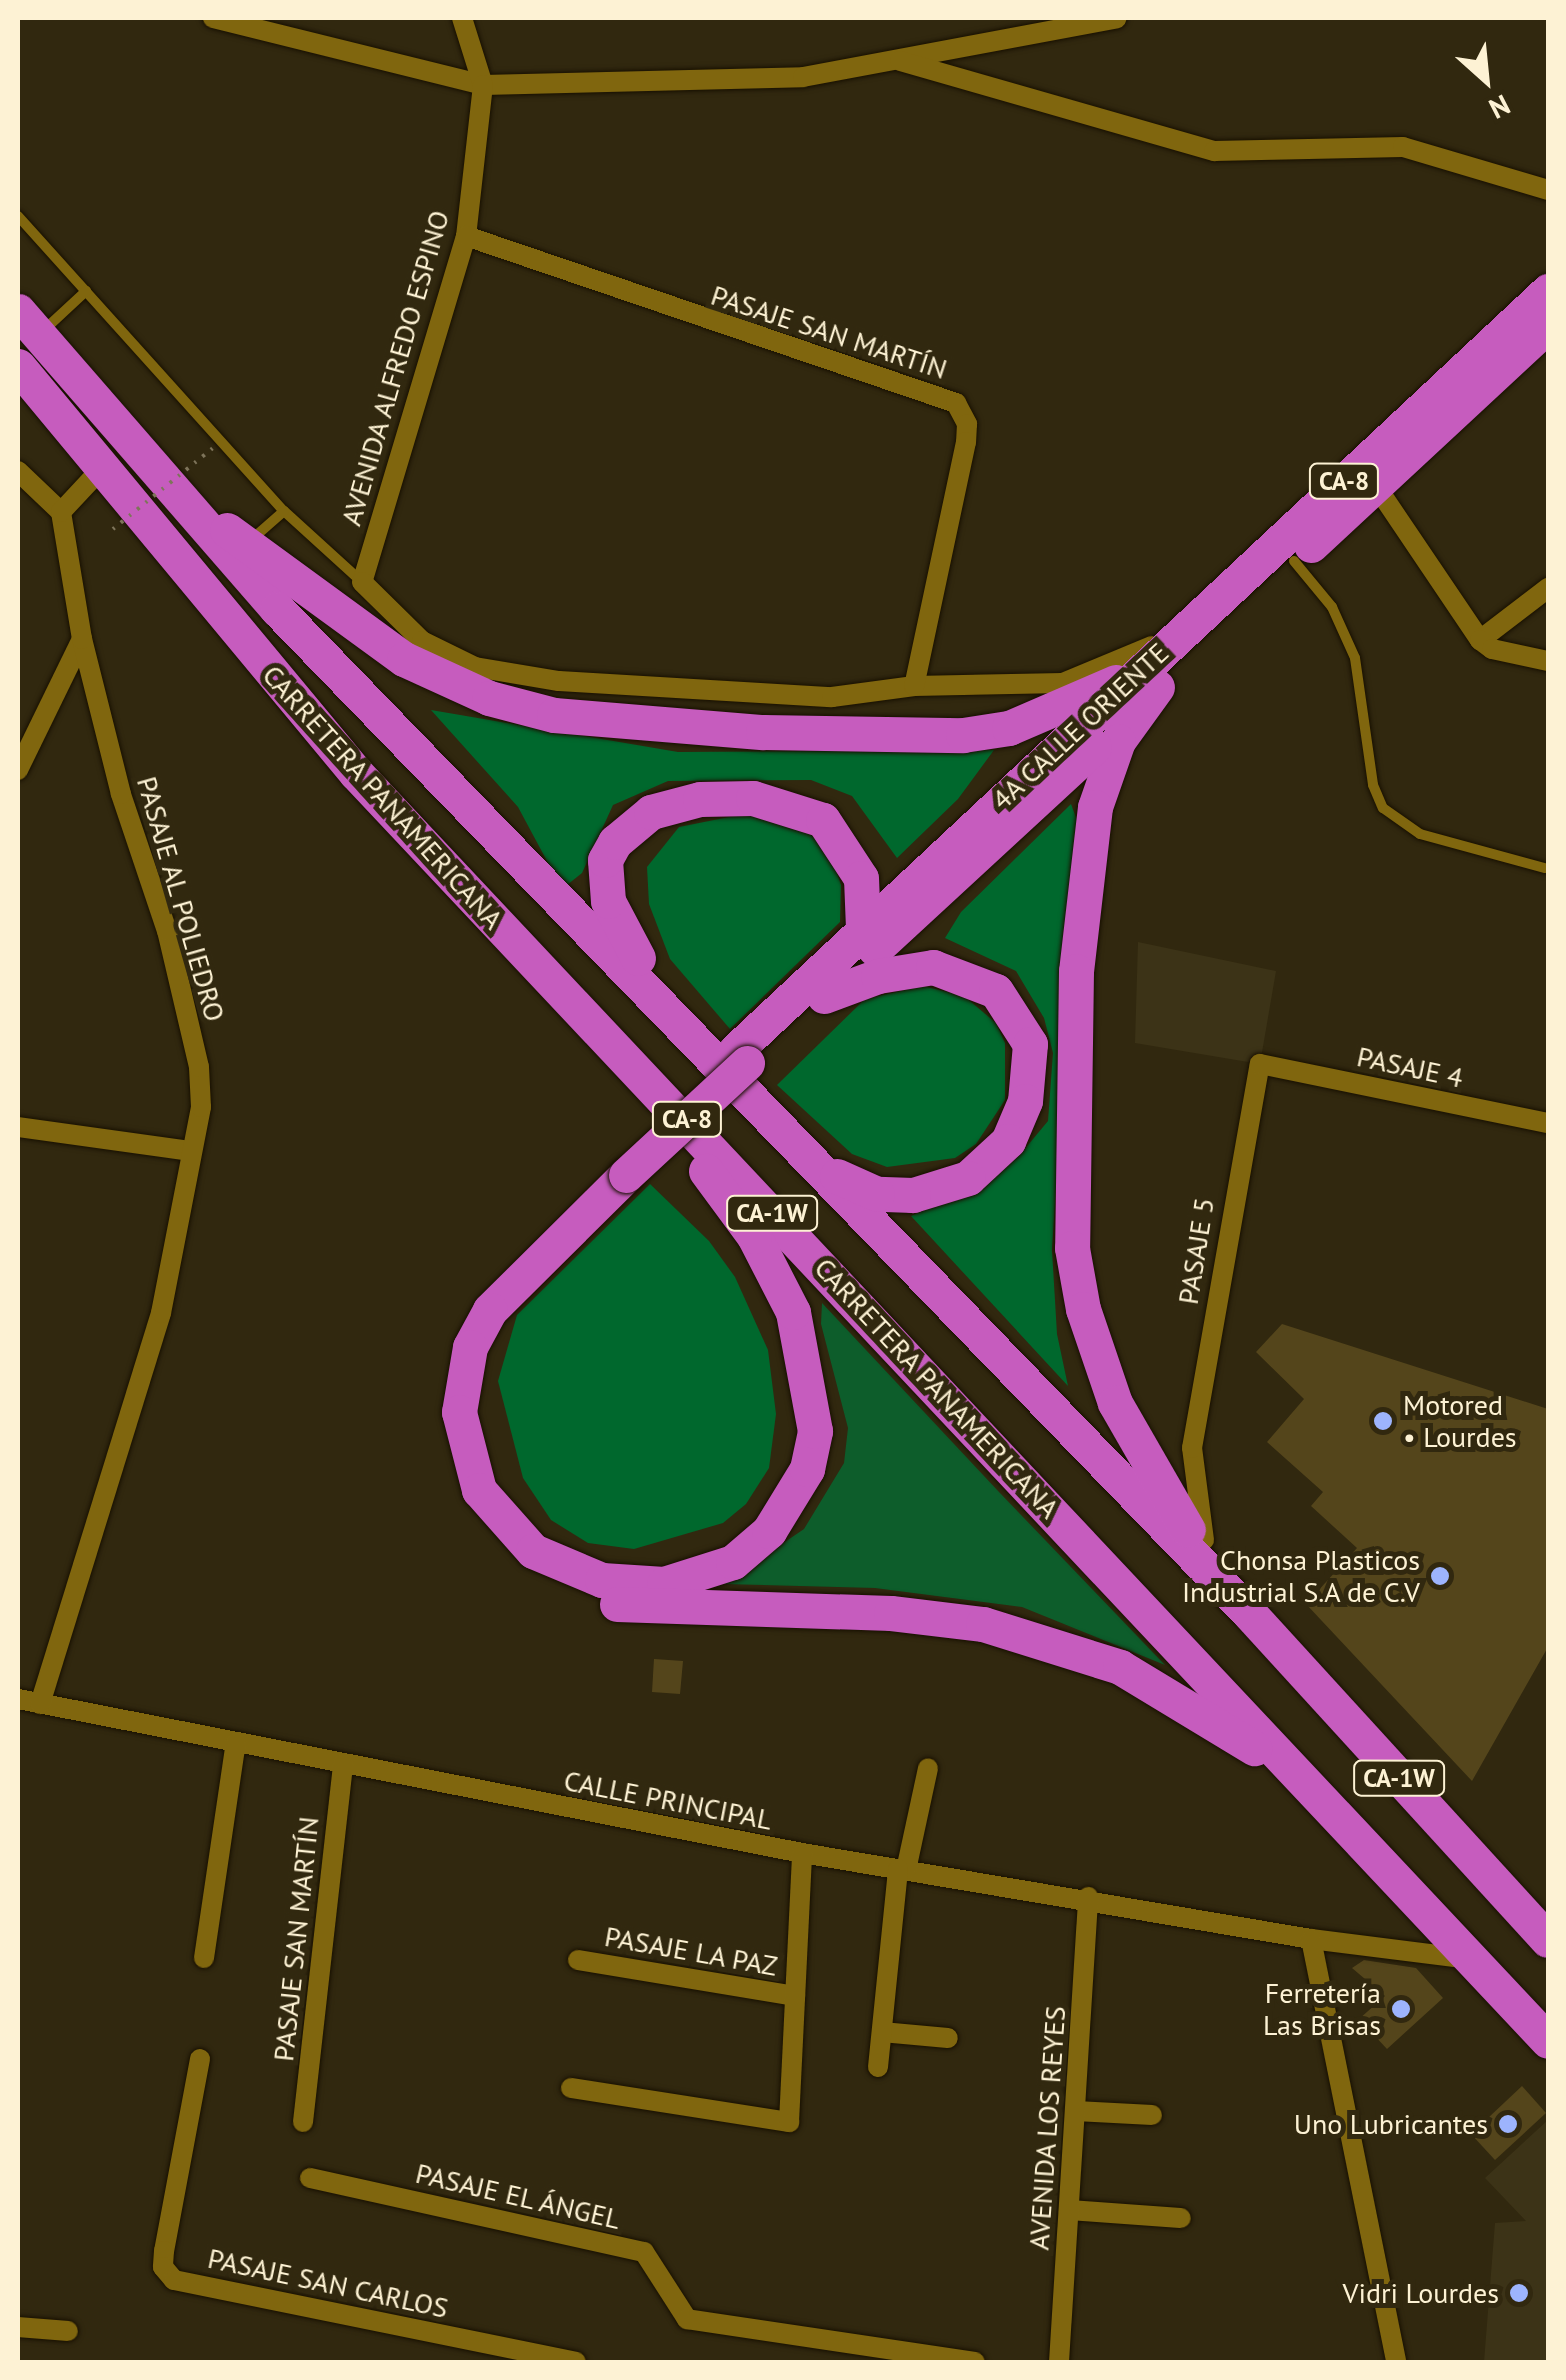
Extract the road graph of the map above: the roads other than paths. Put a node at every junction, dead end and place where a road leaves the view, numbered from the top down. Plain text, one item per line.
1 (213, 18) edge
2 (462, 18) edge
3 (1116, 18) edge
4 (896, 59) junction
5 (483, 85) junction
6 (1548, 190) edge
7 (18, 216) edge
8 (466, 236) junction
9 (86, 291) junction
10 (1548, 291) edge
11 (28, 323) edge
12 (1548, 325) edge
13 (24, 386) edge
14 (102, 468) junction
15 (18, 472) edge
16 (1376, 486) junction
17 (171, 489) junction
18 (284, 511) junction
19 (60, 512) junction
20 (246, 544) junction
21 (1294, 560) junction
22 (362, 582) junction
23 (1548, 588) edge
24 (1185, 628) junction
25 (82, 639) junction
26 (1480, 640) junction
27 (1548, 661) edge
28 (1149, 679) junction
29 (914, 686) junction
30 (18, 770) edge
31 (1544, 868) dead end
32 (498, 927) junction
33 (863, 928) junction
34 (824, 996) junction
35 (685, 1024) junction
36 (741, 1057) junction
37 (1260, 1064) joint
38 (758, 1101) junction
39 (1548, 1124) edge
40 (18, 1127) edge
41 (190, 1151) junction
42 (620, 1169) junction
43 (1136, 1447) junction
44 (1192, 1448) junction
45 (1205, 1552) junction
46 (1250, 1615) junction
47 (18, 1699) edge
48 (40, 1704) junction
49 (236, 1742) junction
50 (344, 1763) junction
51 (928, 1768) dead end
52 (1306, 1786) junction
53 (802, 1852) junction
54 (902, 1869) junction
55 (1088, 1897) junction
56 (1311, 1939) junction
57 (1548, 1940) edge
58 (204, 1958) dead end
59 (578, 1960) dead end
60 (1471, 1960) junction
61 (795, 1996) junction
62 (882, 2032) junction
63 (948, 2038) dead end
64 (1548, 2041) edge
65 (200, 2059) dead end
66 (878, 2066) dead end
67 (571, 2088) dead end
68 (1076, 2111) junction
69 (1152, 2115) dead end
70 (303, 2122) dead end
71 (310, 2178) dead end
72 (1069, 2210) junction
73 (1181, 2218) dead end
74 (18, 2327) edge
75 (68, 2332) dead end
76 (576, 2362) edge
77 (975, 2362) edge
78 (1059, 2362) edge
79 (1396, 2362) edge

1 - 5 street
2 - 5 street
3 - 4 street
4 - 5 street
4 - 6 street
5 - 8 street, AVENIDA ALFREDO ESPINO
7 - 9 lane
8 - 22 street, AVENIDA ALFREDO ESPINO
8 - 29 street, PASAJE SAN MARTÍN
9 - 11 lane
9 - 18 lane
10 - 24 highway, 4A CALLE ORIENTE / CA-8
11 - 17 highway, CARRETERA PANAMERICANA / CA-1W
12 - 16 highway, 4A CALLE ORIENTE / CA-8
13 - 14 highway, CARRETERA PANAMERICANA / CA-1W
14 - 19 street
14 - 32 highway, CARRETERA PANAMERICANA / CA-1W
15 - 19 street
16 - 21 highway, 4A CALLE ORIENTE / CA-8
16 - 26 street
17 - 20 highway
17 - 35 highway, CARRETERA PANAMERICANA / CA-1W
18 - 20 lane
18 - 22 lane
19 - 25 street, PASAJE AL POLIEDRO
20 - 28 highway
21 - 28 highway, 4A CALLE ORIENTE / CA-8
21 - 31 lane
22 - 29 street
23 - 26 street
24 - 28 highway, 4A CALLE ORIENTE / CA-8
24 - 29 street
25 - 30 street
25 - 41 street, PASAJE AL POLIEDRO
26 - 27 street
28 - 33 highway, 4A CALLE ORIENTE / CA-8
28 - 34 highway, 4A CALLE ORIENTE / CA-8
28 - 43 highway
32 - 42 highway
32 - 52 highway, CARRETERA PANAMERICANA / CA-1W
33 - 35 highway
33 - 36 highway, 4A CALLE ORIENTE / CA-8
34 - 36 highway, 4A CALLE ORIENTE / CA-8
34 - 38 highway
35 - 38 highway, CARRETERA PANAMERICANA / CA-1W
36 - 42 highway, 4A CALLE ORIENTE / CA-8
37 - 39 street, PASAJE 4
37 - 44 street, PASAJE 5
38 - 46 highway, CARRETERA PANAMERICANA / CA-1W
40 - 41 street
41 - 48 street, PASAJE AL POLIEDRO
42 - 52 highway
43 - 44 street
43 - 45 highway
44 - 45 street, PASAJE 5
45 - 46 highway
46 - 57 highway, CARRETERA PANAMERICANA / CA-1W
47 - 48 street, CALLE PRINCIPAL
48 - 49 street, CALLE PRINCIPAL
49 - 50 street, CALLE PRINCIPAL
49 - 58 street
50 - 53 street, CALLE PRINCIPAL
50 - 70 street, PASAJE SAN MARTÍN
51 - 54 street
52 - 60 highway, CARRETERA PANAMERICANA / CA-1W
53 - 54 street, CALLE PRINCIPAL
53 - 61 street
54 - 55 street, CALLE PRINCIPAL
54 - 62 street
55 - 56 street, CALLE PRINCIPAL
55 - 68 street, AVENIDA LOS REYES
56 - 60 street, CALLE PRINCIPAL
56 - 79 street
59 - 61 street, PASAJE LA PAZ
60 - 64 highway, CARRETERA PANAMERICANA / CA-1W
61 - 67 street
62 - 63 street
62 - 66 street
65 - 76 street, PASAJE SAN CARLOS
68 - 69 street
68 - 72 street, AVENIDA LOS REYES
71 - 77 street, PASAJE EL ÁNGEL
72 - 73 street
72 - 78 street, AVENIDA LOS REYES
74 - 75 street

